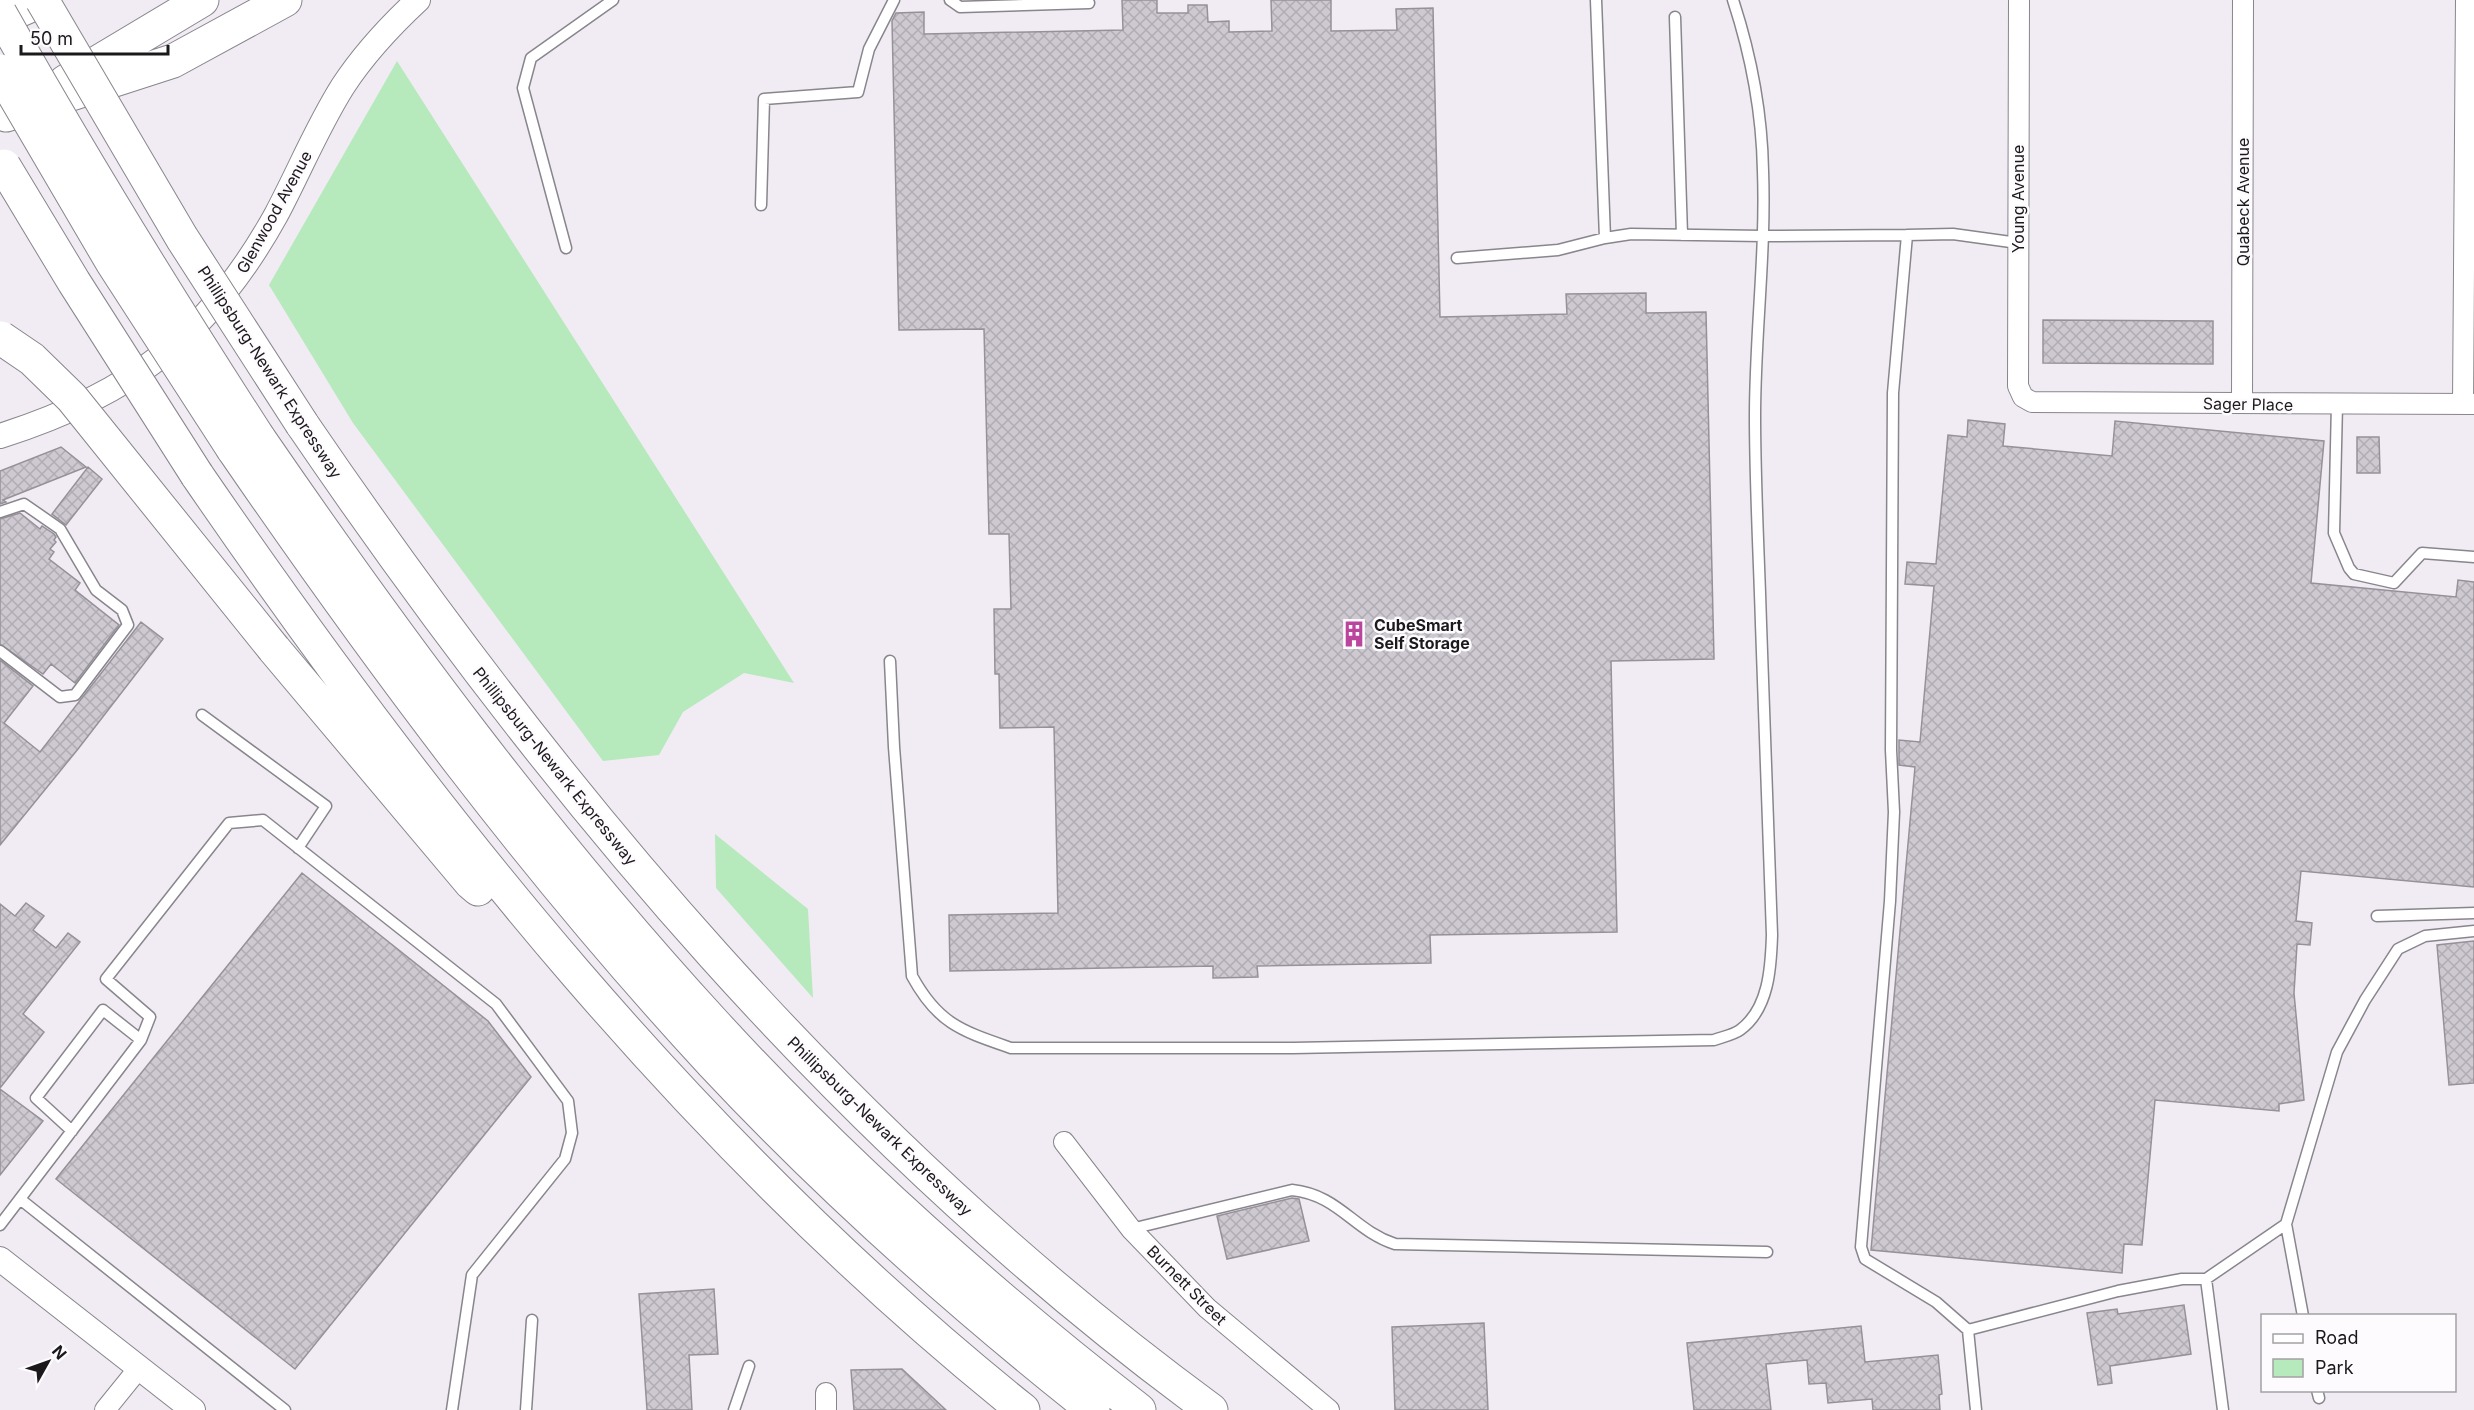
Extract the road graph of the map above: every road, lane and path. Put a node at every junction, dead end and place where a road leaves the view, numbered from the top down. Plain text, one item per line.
1 (202, 0) edge
2 (285, 0) edge
3 (418, 0) edge
4 (613, 0) edge
5 (894, 0) edge
6 (950, 0) edge
7 (1596, 0) edge
8 (1733, 0) edge
9 (2019, 0) edge
10 (2243, 0) edge
11 (2466, 0) edge
12 (1089, 3) dead end
13 (22, 7) edge
14 (1675, 16) dead end
15 (0, 71) edge
16 (3, 117) edge
17 (1, 162) edge
18 (761, 205) dead end
19 (1682, 235) junction
20 (1907, 235) junction
21 (1763, 236) junction
22 (1605, 238) junction
23 (2018, 243) junction
24 (566, 248) dead end
25 (1457, 258) dead end
26 (1, 337) edge
27 (2023, 397) joint
28 (2242, 403) junction
29 (2337, 404) junction
30 (2469, 404) edge
31 (0, 436) edge
32 (245, 443) junction
33 (0, 512) edge
34 (2474, 557) edge
35 (0, 651) edge
36 (890, 661) dead end
37 (202, 715) dead end
38 (298, 848) junction
39 (2474, 913) edge
40 (2377, 916) dead end
41 (537, 929) junction
42 (2474, 931) edge
43 (141, 1040) junction
44 (72, 1131) junction
45 (1065, 1142) dead end
46 (20, 1199) junction
47 (2286, 1224) junction
48 (0, 1225) edge
49 (1131, 1229) junction
50 (1767, 1252) dead end
51 (0, 1259) edge
52 (2206, 1279) junction
53 (2303, 1314) edge
54 (532, 1320) dead end
55 (1968, 1330) junction
56 (749, 1366) dead end
57 (139, 1368) junction
58 (105, 1410) edge
59 (193, 1410) edge
60 (285, 1410) edge
61 (452, 1410) edge
62 (526, 1410) edge
63 (734, 1410) edge
64 (1023, 1410) edge
65 (1093, 1410) edge
66 (1139, 1410) edge
67 (1211, 1410) edge
68 (1329, 1410) edge
69 (1976, 1410) edge
70 (2223, 1410) edge

1 - 16 highway
2 - 16 highway
3 - 31 street, Glenwood Avenue
4 - 24 lane
5 - 18 lane
6 - 12 lane
7 - 22 lane
8 - 21 lane
9 - 23 street, Young Avenue
10 - 28 street, Quabeck Avenue
11 - 30 street
13 - 32 highway, Phillipsburg-Newark Expressway, bridge
13 - 67 highway, Phillipsburg-Newark Expressway, bridge
14 - 19 lane
15 - 32 highway, Phillipsburg-Newark Expressway, bridge
17 - 41 highway, bridge
19 - 21 lane
19 - 22 lane
20 - 21 lane
20 - 23 lane
20 - 55 lane
21 - 36 lane
22 - 25 lane
23 - 27 street, Young Avenue
26 - 41 highway, bridge
27 - 28 street, Sager Place
28 - 29 street, Sager Place
29 - 30 street, Sager Place
29 - 34 lane
32 - 65 highway, Phillipsburg-Newark Expressway
32 - 66 highway, Phillipsburg-Newark Expressway
33 - 35 lane
37 - 38 lane
38 - 43 lane
38 - 61 lane
39 - 40 lane
41 - 64 highway
42 - 47 lane
43 - 44 lane
43 - 44 lane
44 - 46 lane
45 - 49 street, Burnett Street
46 - 48 lane
46 - 60 lane
47 - 52 lane
47 - 53 lane
49 - 50 lane
49 - 68 street, Burnett Street
51 - 57 street
52 - 55 lane
52 - 70 lane
54 - 62 lane
55 - 69 lane
56 - 63 lane
57 - 58 street
57 - 59 street

